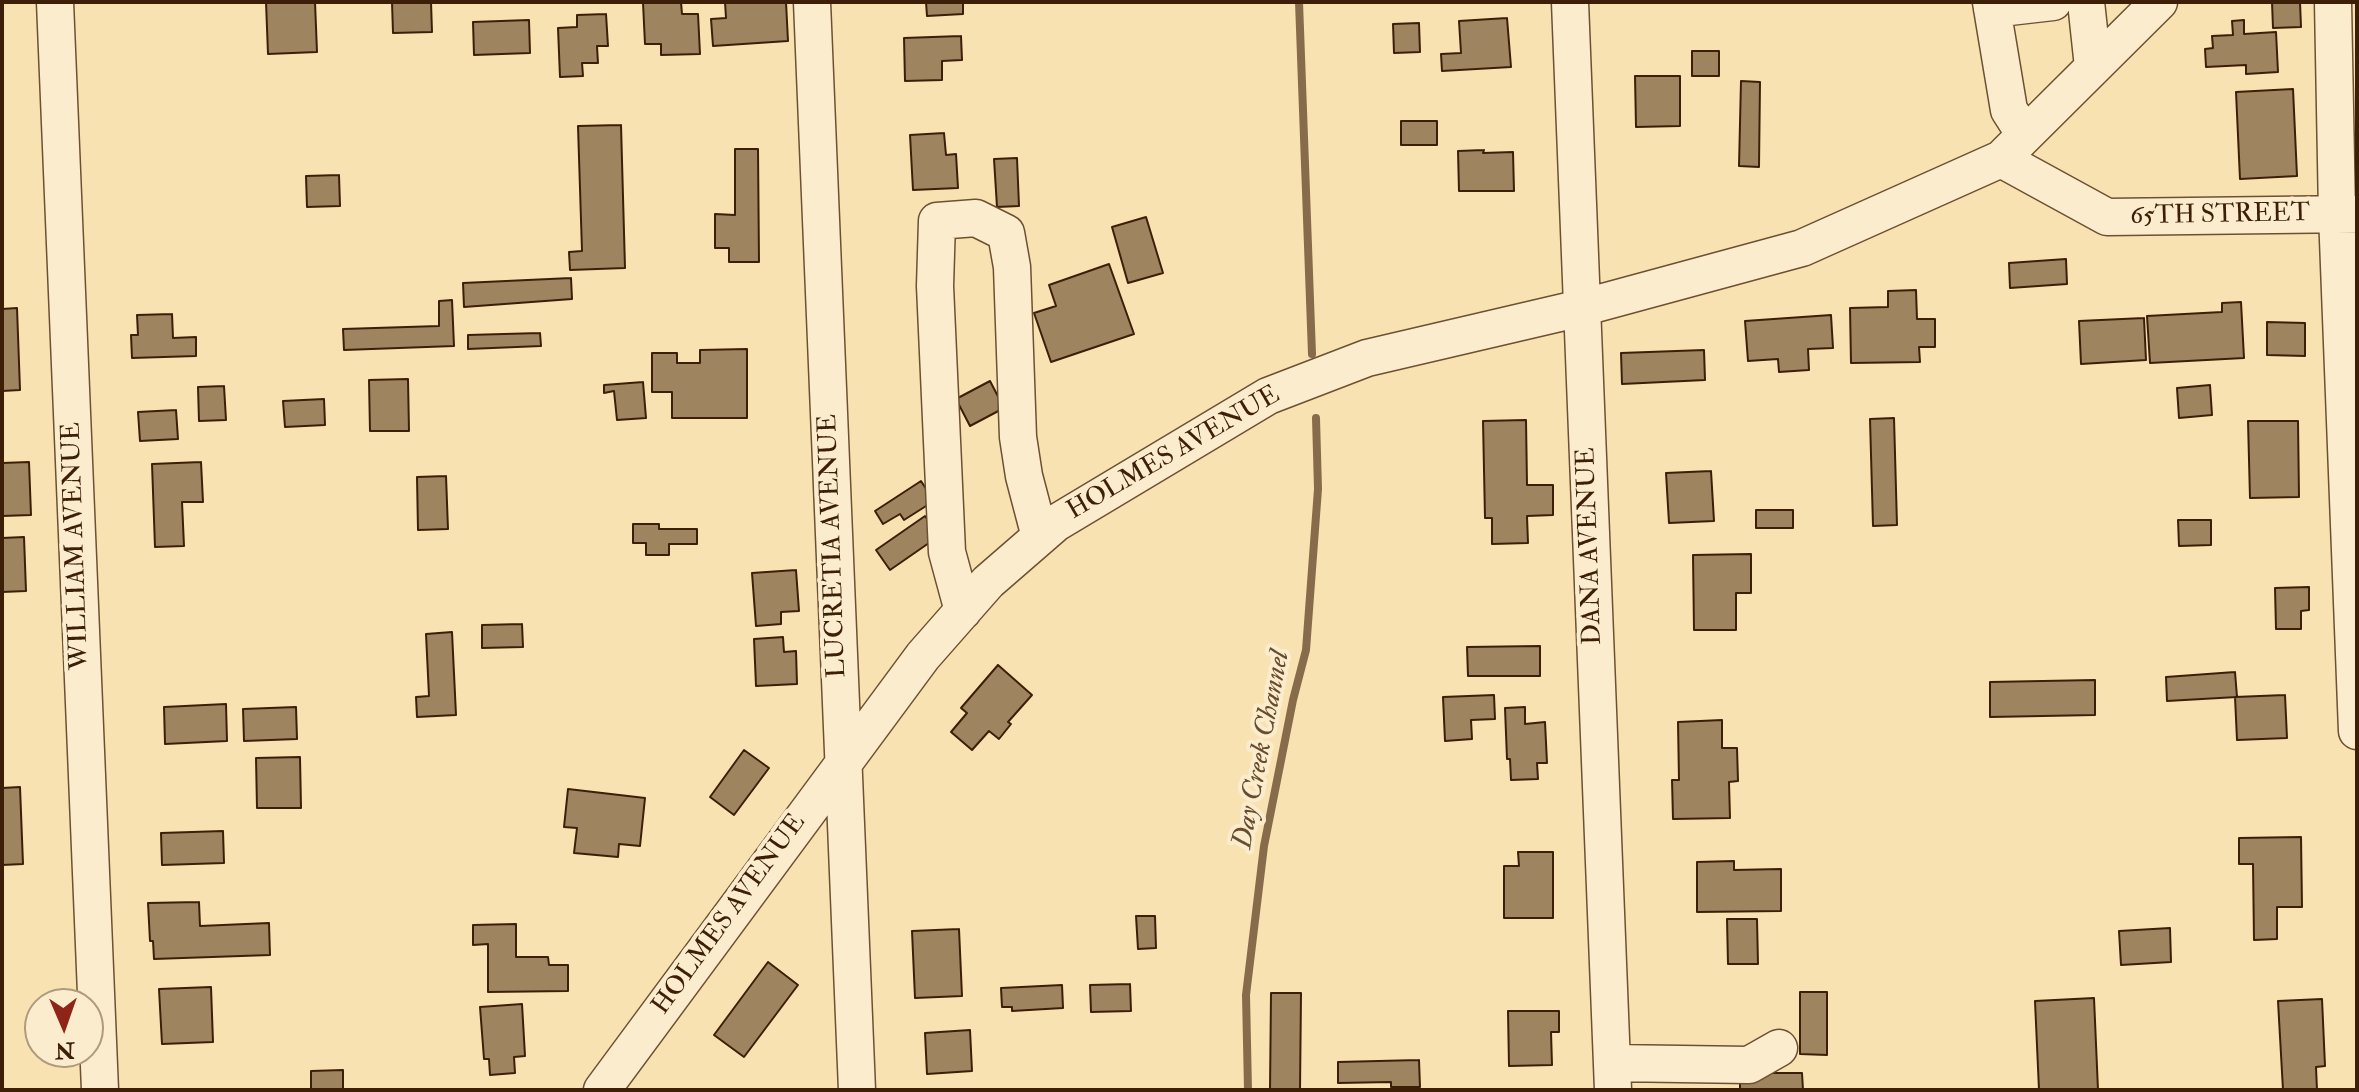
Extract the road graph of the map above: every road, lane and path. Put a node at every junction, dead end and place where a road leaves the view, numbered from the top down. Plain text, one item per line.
1 (55, 2) edge
2 (812, 2) edge
3 (1570, 2) edge
4 (2053, 2) edge
5 (2086, 2) edge
6 (2159, 2) edge
7 (2333, 2) edge
8 (1992, 6) edge
9 (2093, 67) junction
10 (2013, 147) junction
11 (2347, 214) edge
12 (1581, 308) junction
13 (1040, 537) junction
14 (963, 611) junction
15 (2357, 731) edge
16 (843, 761) junction
17 (1779, 1048) dead end
18 (1613, 1077) edge
19 (100, 1090) edge
20 (602, 1090) edge
21 (857, 1090) edge

1 - 19 street, WILLIAM AVENUE
2 - 16 street, LUCRETIA AVENUE
3 - 12 street, DANA AVENUE
4 - 8 street
5 - 9 street
6 - 9 street, HOLMES AVENUE
7 - 11 street
8 - 10 street
9 - 10 street, HOLMES AVENUE
10 - 11 street, 65TH STREET
10 - 12 street, HOLMES AVENUE
11 - 15 street
12 - 13 street, HOLMES AVENUE
12 - 18 street, DANA AVENUE
13 - 14 street, HOLMES AVENUE
13 - 14 street
14 - 16 street, HOLMES AVENUE
16 - 20 street, HOLMES AVENUE
16 - 21 street, LUCRETIA AVENUE
17 - 18 street

